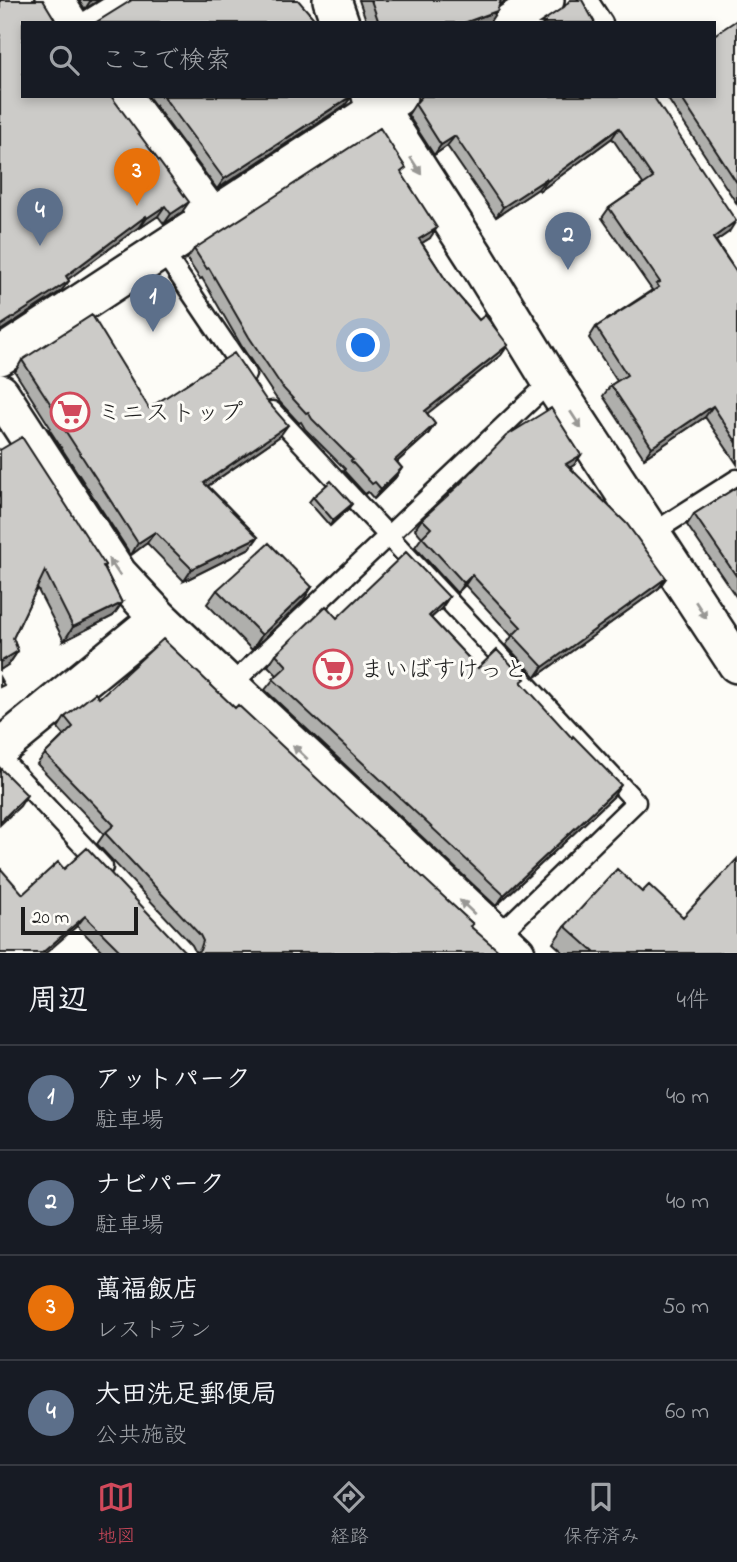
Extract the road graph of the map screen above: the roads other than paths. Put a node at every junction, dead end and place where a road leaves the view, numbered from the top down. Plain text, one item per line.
1 (54, 0) edge
2 (120, 0) edge
3 (332, 0) edge
4 (545, 0) edge
5 (588, 0) edge
6 (68, 21) edge
7 (86, 21) edge
8 (339, 21) edge
9 (513, 21) edge
10 (602, 21) edge
11 (123, 98) edge
12 (382, 100) edge
13 (212, 217) junction
14 (162, 250) junction
15 (0, 355) edge
16 (551, 381) junction
17 (0, 393) edge
18 (737, 479) edge
19 (651, 534) junction
20 (389, 536) junction
21 (159, 618) junction
22 (737, 664) edge
23 (230, 686) junction
24 (0, 748) edge
25 (0, 757) edge
26 (110, 875) edge
27 (507, 945) edge

1 - 6 street
2 - 7 lane
3 - 8 street
4 - 9 street
5 - 10 lane
11 - 13 street
12 - 13 street
12 -> 16 street
13 - 14 street
14 - 15 street
14 - 20 lane
16 -> 19 street
16 - 20 lane
21 -> 17 street
18 - 19 lane
19 -> 22 street
20 - 23 lane
20 - 27 lane
21 - 23 street
21 - 24 street
27 -> 23 street
25 - 26 lane

